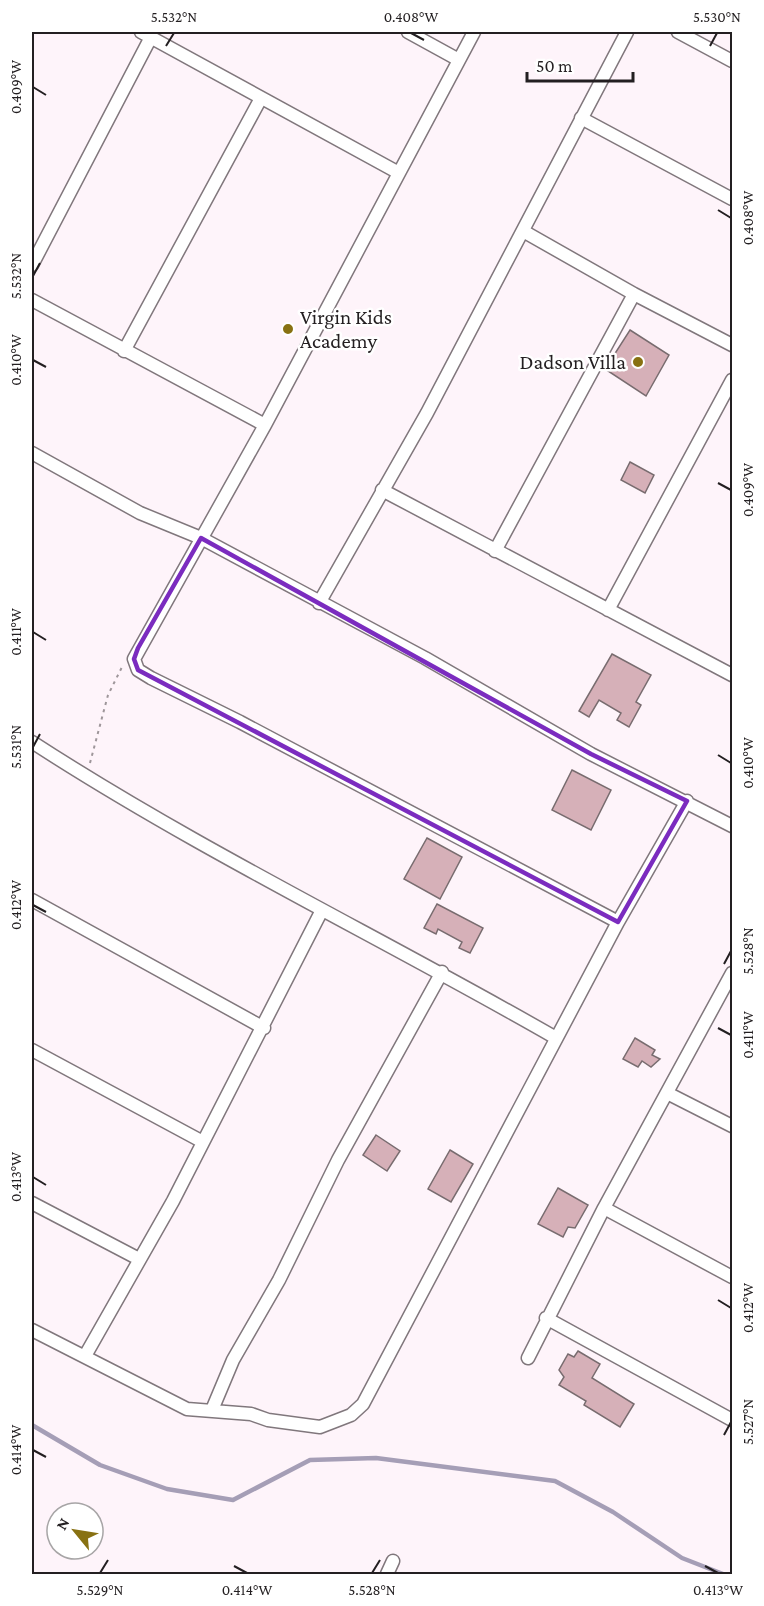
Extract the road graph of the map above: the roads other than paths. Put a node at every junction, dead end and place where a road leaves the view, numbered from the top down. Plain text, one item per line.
1 (408, 32) edge
2 (474, 32) edge
3 (627, 32) edge
4 (678, 32) edge
5 (146, 34) edge
6 (459, 60) junction
7 (732, 61) edge
8 (261, 98) junction
9 (581, 118) junction
10 (399, 172) junction
11 (732, 199) edge
12 (523, 231) junction
13 (32, 265) edge
14 (634, 294) junction
15 (32, 300) edge
16 (732, 345) edge
17 (124, 351) junction
18 (732, 380) edge
19 (265, 424) junction
20 (32, 453) edge
21 (382, 490) junction
22 (201, 538) junction
23 (495, 551) junction
24 (319, 603) junction
25 (608, 610) junction
26 (732, 672) edge
27 (32, 742) edge
28 (687, 801) junction
29 (732, 826) edge
30 (32, 900) edge
31 (322, 910) junction
32 (618, 922) junction
33 (442, 972) junction
34 (732, 974) edge
35 (264, 1028) junction
36 (556, 1038) junction
37 (32, 1050) edge
38 (669, 1094) junction
39 (732, 1126) edge
40 (203, 1142) junction
41 (32, 1203) edge
42 (604, 1208) junction
43 (139, 1259) junction
44 (732, 1277) edge
45 (546, 1318) junction
46 (32, 1329) edge
47 (85, 1356) junction
48 (528, 1358) dead end
49 (212, 1410) junction
50 (732, 1420) edge
51 (393, 1561) dead end
52 (387, 1575) edge

1 - 6 street
2 - 6 street
3 - 9 street
4 - 7 street
5 - 8 street
5 - 13 street
6 - 10 street
8 - 10 street
8 - 17 street
9 - 11 street
9 - 12 street
10 - 19 street
12 - 14 street
12 - 21 street
14 - 16 street
14 - 23 street
15 - 17 street
17 - 19 street
18 - 25 street
19 - 22 street
20 - 22 street
21 - 23 street
21 - 24 street
22 - 24 street
22 - 32 street
23 - 25 street
24 - 28 street
25 - 26 street
27 - 31 street
28 - 29 street
28 - 32 street
30 - 35 street
31 - 33 street
31 - 35 street
32 - 36 street
33 - 36 street
33 - 49 street
34 - 38 street
35 - 40 street
36 - 49 street
37 - 40 street
38 - 39 street
38 - 42 street
40 - 43 street
41 - 43 street
42 - 44 street
42 - 45 street
43 - 47 street
45 - 48 street
45 - 50 street
46 - 47 street
47 - 49 street
51 - 52 street

